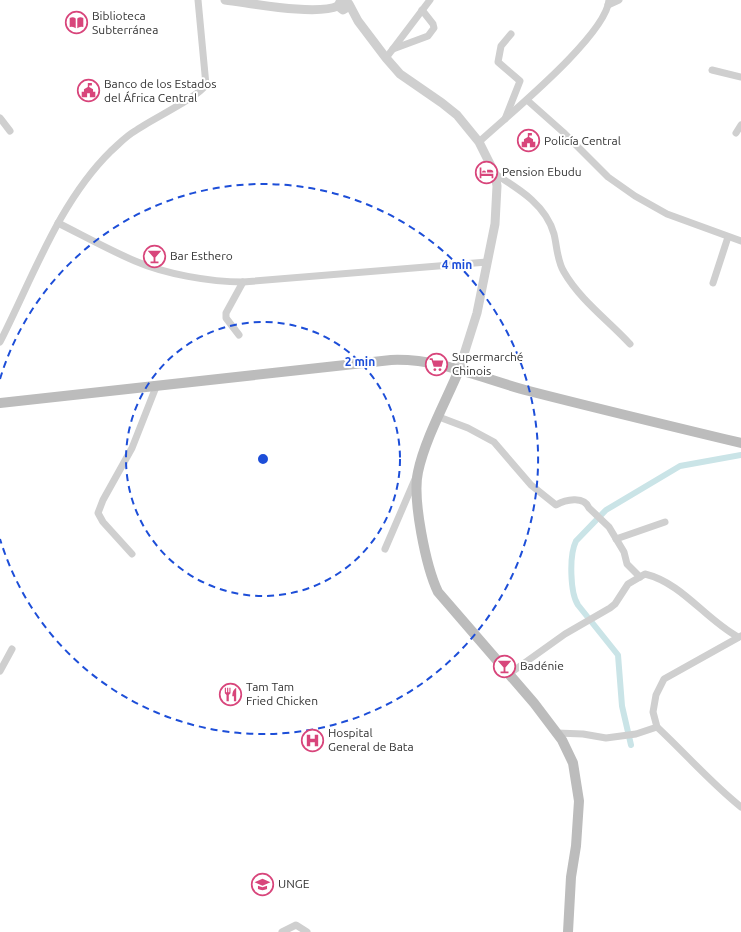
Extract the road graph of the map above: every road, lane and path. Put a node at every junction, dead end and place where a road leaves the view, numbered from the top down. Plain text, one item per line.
1 (198, 0) edge
2 (225, 0) edge
3 (430, 0) edge
4 (619, 0) edge
5 (609, 2) edge
6 (344, 3) edge
7 (422, 10) junction
8 (511, 34) dead end
9 (392, 50) junction
10 (386, 58) junction
11 (712, 70) dead end
12 (741, 77) edge
13 (527, 100) junction
14 (0, 118) edge
15 (505, 119) junction
16 (741, 125) edge
17 (10, 131) dead end
18 (736, 133) dead end
19 (479, 142) junction
20 (495, 174) junction
21 (58, 223) junction
22 (728, 237) junction
23 (741, 241) edge
24 (487, 262) junction
25 (243, 282) junction
26 (713, 283) dead end
27 (239, 335) dead end
28 (0, 342) edge
29 (630, 344) dead end
30 (459, 370) junction
31 (156, 387) junction
32 (0, 403) edge
33 (439, 417) junction
34 (741, 443) edge
35 (417, 473) junction
36 (665, 522) dead end
37 (616, 539) junction
38 (385, 549) dead end
39 (132, 554) dead end
40 (640, 577) junction
41 (740, 636) edge
42 (12, 649) dead end
43 (0, 672) edge
44 (509, 674) junction
45 (657, 727) junction
46 (557, 733) junction
47 (741, 807) edge
48 (282, 932) edge
49 (307, 932) edge
50 (568, 932) edge

1 - 21 street
2 - 6 street
3 - 7 street
4 - 5 street
5 - 13 street
6 - 10 street
7 - 9 street
7 - 9 street
8 - 15 street
9 - 10 street
10 - 19 street
11 - 12 street
13 - 15 street
13 - 22 street
14 - 17 street
15 - 19 street
16 - 18 street
19 - 20 street
20 - 24 street
20 - 29 street
21 - 25 street
21 - 28 street
22 - 23 street
22 - 26 street
24 - 25 street
24 - 30 street
25 - 27 street
30 - 31 main road
30 - 33 main road
30 - 34 main road
31 - 32 main road
31 - 39 street
33 - 35 main road
33 - 37 street
35 - 38 street
35 - 44 main road
36 - 37 street
37 - 40 street
40 - 41 street
40 - 44 street
41 - 45 street
42 - 43 street
44 - 46 main road
45 - 46 street
45 - 47 street
46 - 50 main road
48 - 49 street

